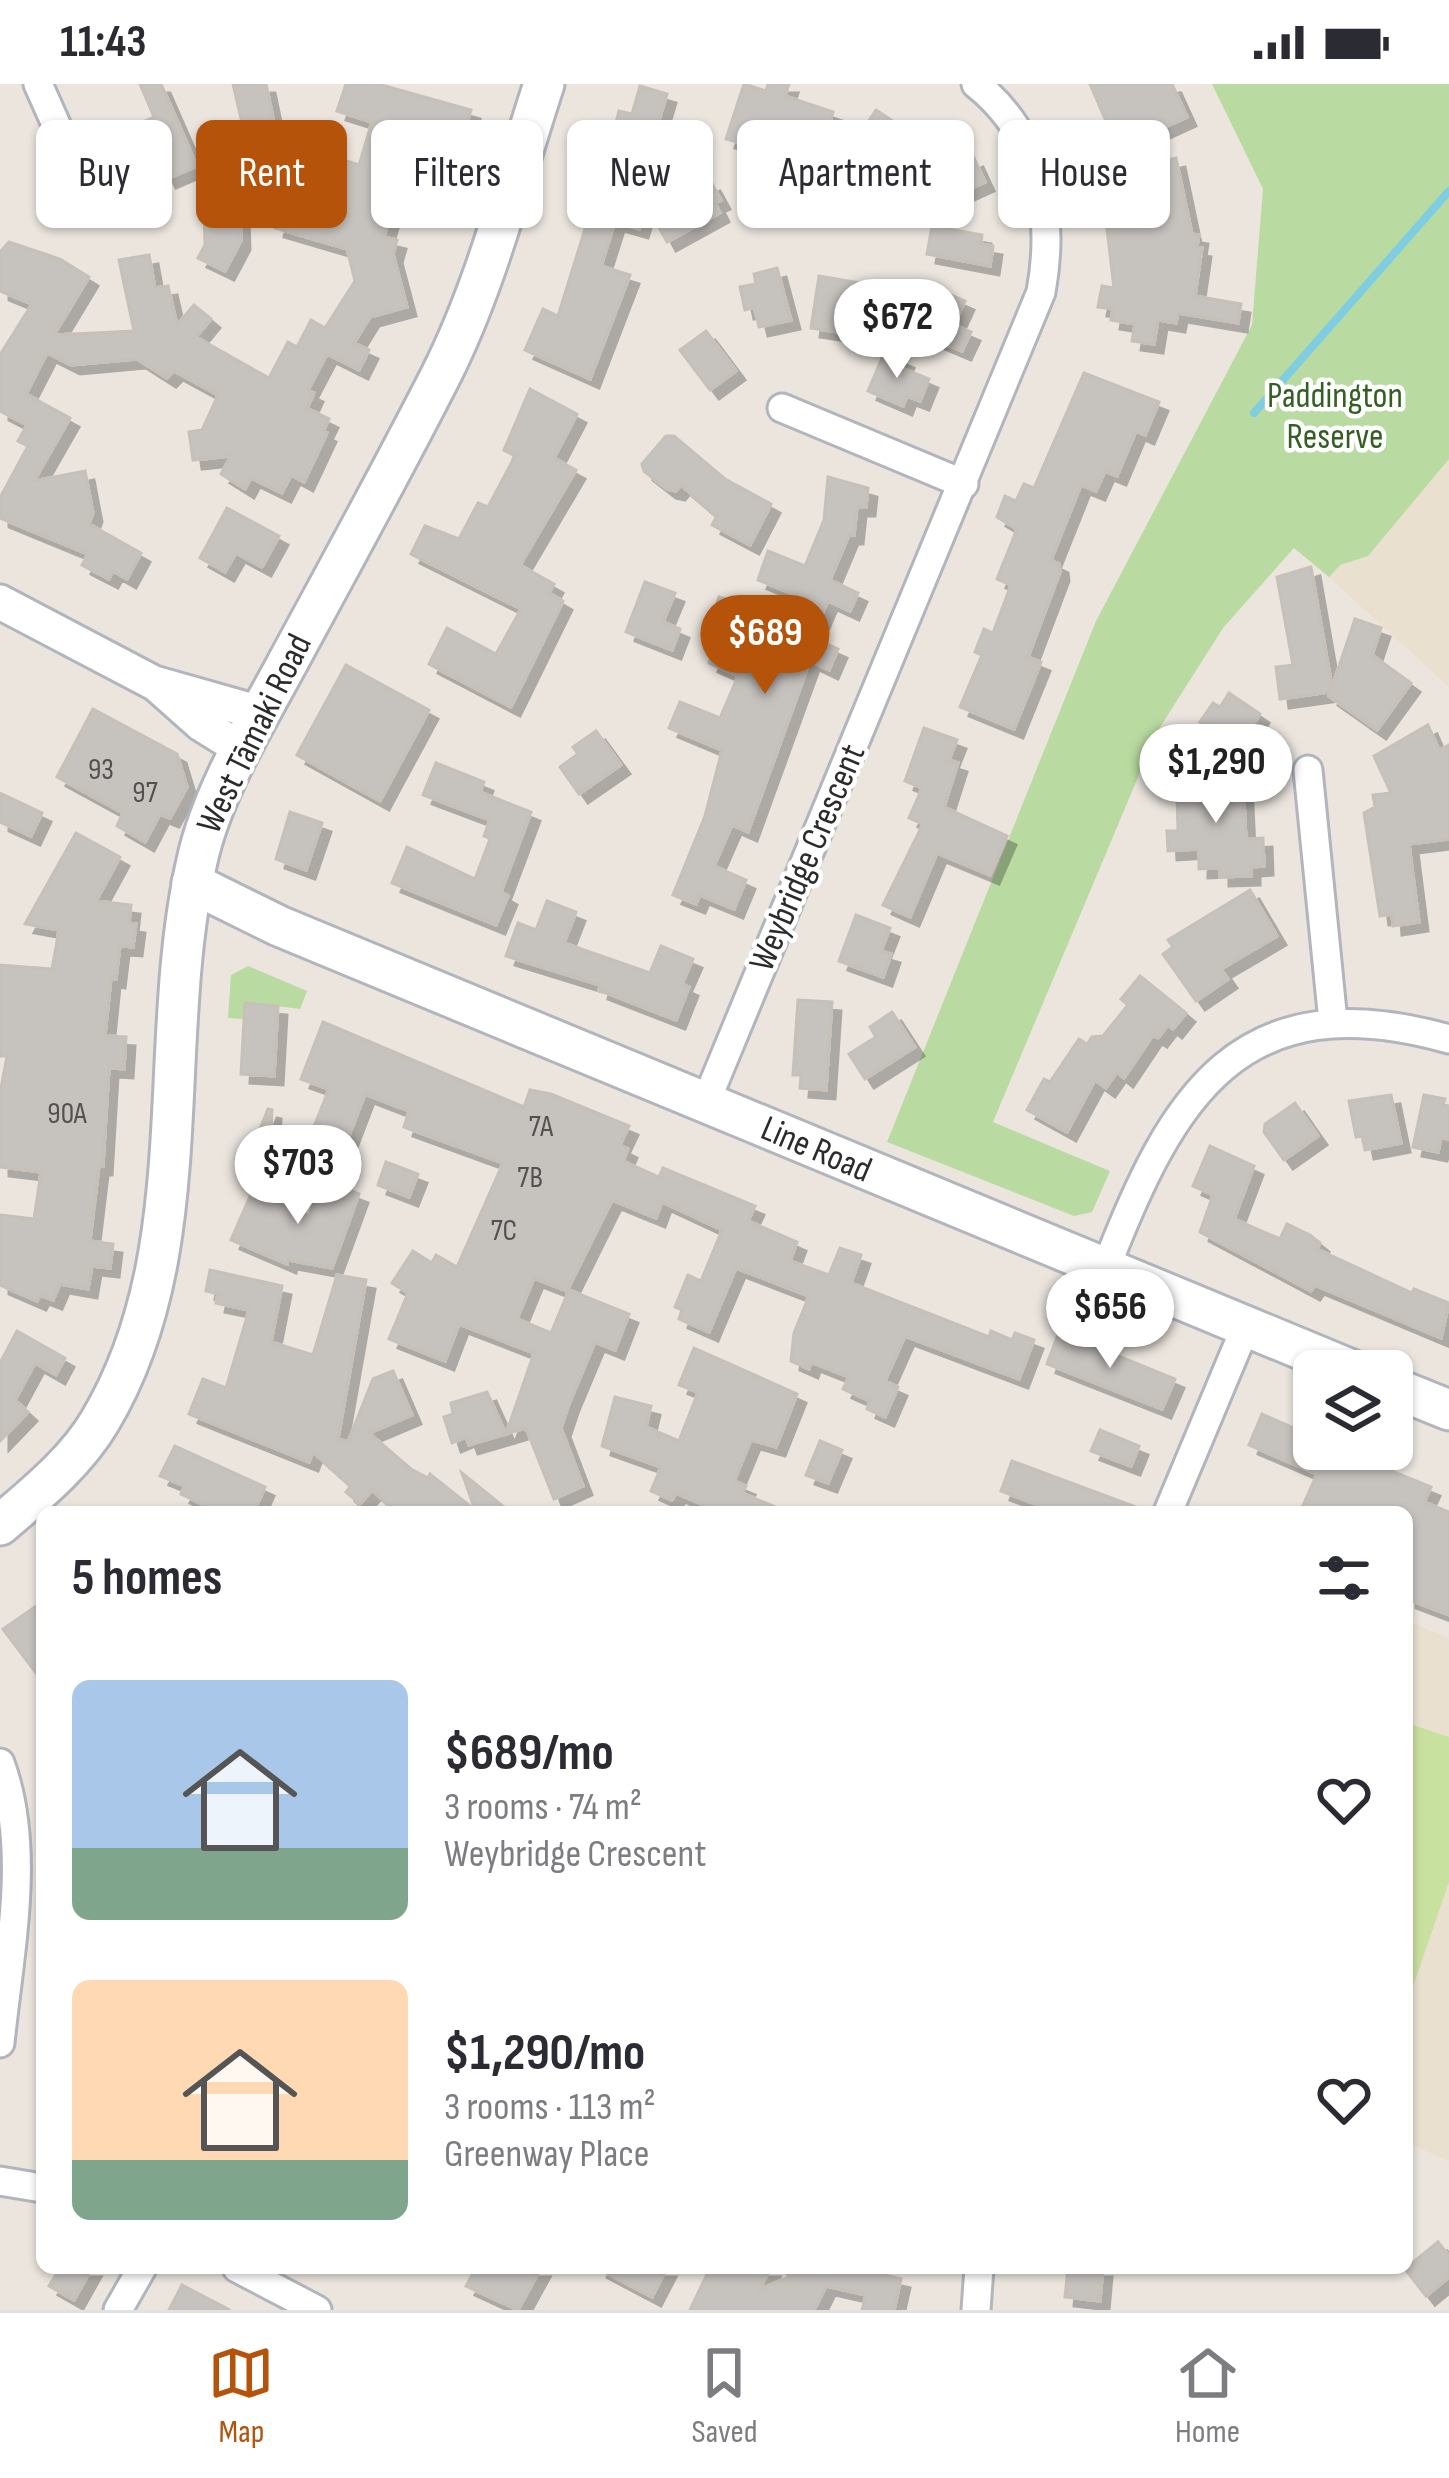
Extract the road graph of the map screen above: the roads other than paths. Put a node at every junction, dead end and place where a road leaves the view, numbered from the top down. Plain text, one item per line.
1 (38, 84) edge
2 (544, 84) edge
3 (976, 84) edge
4 (54, 120) edge
5 (782, 408) dead end
6 (964, 484) junction
7 (0, 602) edge
8 (154, 683) junction
9 (260, 713) junction
10 (243, 750) junction
11 (1308, 770) dead end
12 (190, 902) junction
13 (1333, 1022) junction
14 (1449, 1039) edge
15 (705, 1105) junction
16 (1105, 1270) junction
17 (1246, 1326) junction
18 (1304, 1350) edge
19 (1413, 1395) edge
20 (1449, 1410) edge
21 (1171, 1506) edge
22 (0, 1525) edge
23 (0, 1762) edge
24 (0, 2043) edge
25 (0, 2181) edge
26 (36, 2187) edge
27 (139, 2274) edge
28 (248, 2274) edge
29 (979, 2274) edge
30 (118, 2310) edge
31 (317, 2310) edge
32 (976, 2310) edge

1 - 4 street
2 - 9 main road, West Tāmaki Road
3 - 6 street, Weybridge Crescent
5 - 6 street
6 - 15 street, Weybridge Crescent
7 - 8 street
8 - 9 street
8 - 10 street
9 - 10 main road, West Tāmaki Road
10 - 12 main road, West Tāmaki Road
11 - 13 street
12 - 15 main road, Line Road
12 - 22 main road, West Tāmaki Road
13 - 14 street
13 - 16 street
15 - 16 main road, Line Road
16 - 17 main road, Line Road
17 - 18 main road, Line Road
17 - 21 street
19 - 20 main road
23 - 24 street
25 - 26 street
27 - 30 street
28 - 31 street
29 - 32 street

